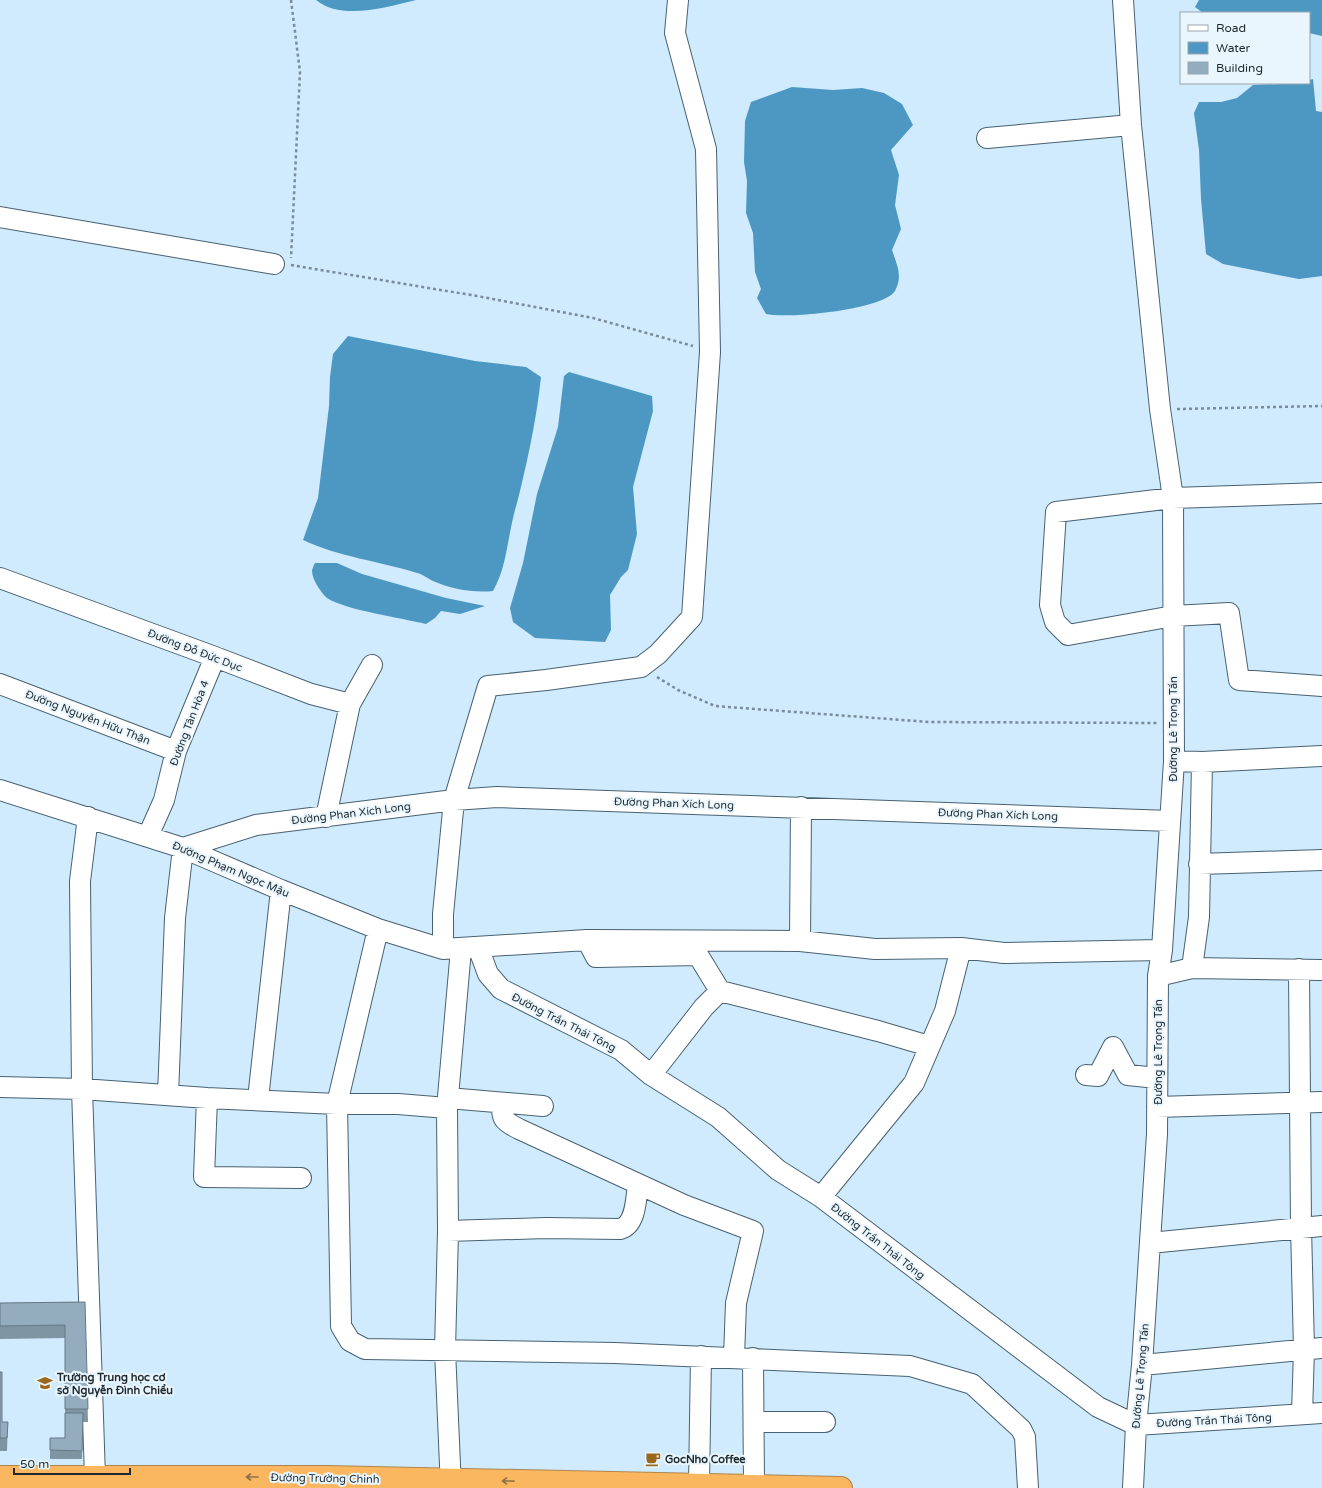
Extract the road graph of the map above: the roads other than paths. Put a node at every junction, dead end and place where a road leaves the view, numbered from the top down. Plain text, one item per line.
1 (678, 0) edge
2 (1123, 0) edge
3 (1131, 125) junction
4 (988, 138) dead end
5 (0, 216) edge
6 (274, 264) dead end
7 (1322, 494) edge
8 (1173, 498) junction
9 (0, 578) edge
10 (1173, 616) junction
11 (215, 657) junction
12 (372, 665) dead end
13 (0, 684) edge
14 (1322, 686) edge
15 (350, 704) junction
16 (176, 750) junction
17 (1322, 756) edge
18 (1174, 761) junction
19 (1202, 762) junction
20 (0, 790) edge
21 (454, 800) junction
22 (801, 807) junction
23 (326, 816) junction
24 (88, 817) junction
25 (1170, 821) junction
26 (148, 836) junction
27 (183, 848) junction
28 (1322, 860) edge
29 (1199, 864) junction
30 (281, 890) junction
31 (378, 929) junction
32 (587, 940) junction
33 (800, 940) junction
34 (460, 948) junction
35 (961, 948) junction
36 (1162, 950) junction
37 (1192, 968) junction
38 (1299, 969) junction
39 (1322, 970) edge
40 (1158, 976) junction
41 (720, 991) junction
42 (929, 1046) junction
43 (650, 1074) junction
44 (1086, 1075) dead end
45 (1157, 1078) junction
46 (0, 1087) edge
47 (82, 1089) junction
48 (168, 1095) junction
49 (207, 1098) junction
50 (258, 1099) junction
51 (1322, 1102) edge
52 (447, 1103) junction
53 (503, 1103) junction
54 (338, 1104) junction
55 (1300, 1104) junction
56 (543, 1106) dead end
57 (1157, 1106) junction
58 (301, 1178) dead end
59 (638, 1184) junction
60 (821, 1197) junction
61 (1322, 1226) edge
62 (1301, 1227) junction
63 (448, 1231) junction
64 (1150, 1243) junction
65 (1313, 1349) edge
66 (445, 1350) junction
67 (700, 1356) junction
68 (744, 1358) junction
69 (1142, 1365) junction
70 (1322, 1413) edge
71 (1302, 1414) junction
72 (754, 1422) junction
73 (825, 1422) dead end
74 (1136, 1424) junction
75 (0, 1477) edge
76 (95, 1477) junction
77 (451, 1484) edge
78 (699, 1485) junction
79 (754, 1486) junction
80 (841, 1488) edge
81 (1028, 1488) edge
82 (1133, 1488) edge

1 - 21 street
2 - 3 street, Đường Lê Trọng Tấn
3 - 4 street
3 - 8 street, Đường Lê Trọng Tấn
5 - 6 street
7 - 8 street
8 - 10 street, Đường Lê Trọng Tấn
8 - 10 street
9 - 11 street, Đường Đỗ Đức Dục
10 - 14 street
10 - 18 street, Đường Lê Trọng Tấn
11 - 15 street, Đường Đỗ Đức Dục
11 - 16 street, Đường Tân Hòa 4
12 - 15 street
13 - 16 street, Đường Nguyễn Hữu Thận
15 - 23 street
16 - 26 street, Đường Tân Hòa 4
17 - 19 street
18 - 19 street
18 - 25 street, Đường Lê Trọng Tấn
19 - 29 street
20 - 24 street, Đường Phạm Ngọc Mậu
21 - 22 street, Đường Phan Xích Long
21 - 23 street, Đường Phan Xích Long
21 - 34 street
22 - 25 street, Đường Phan Xích Long
22 - 33 street
23 - 27 street, Đường Phan Xích Long
24 - 26 street, Đường Phạm Ngọc Mậu
24 - 47 street
25 - 36 street, Đường Lê Trọng Tấn
26 - 27 street, Đường Phạm Ngọc Mậu
27 - 30 street, Đường Phạm Ngọc Mậu
27 - 48 street
28 - 29 street
29 - 37 street
30 - 31 street, Đường Phạm Ngọc Mậu
30 - 50 street
31 - 34 street, Đường Phạm Ngọc Mậu
31 - 54 street
32 - 33 street
32 - 34 street
32 - 41 street
33 - 35 street
34 - 43 street, Đường Trần Thái Tông
34 - 52 street
35 - 36 street
35 - 42 street
36 - 40 street, Đường Lê Trọng Tấn
37 - 38 street
37 - 40 street
38 - 39 street
38 - 55 street
40 - 45 street, Đường Lê Trọng Tấn
41 - 42 street
41 - 43 street
42 - 60 street
43 - 60 street, Đường Trần Thái Tông
44 - 45 street
45 - 57 street, Đường Lê Trọng Tấn
46 - 47 street
47 - 48 street
47 - 76 street
48 - 49 street
49 - 50 street
49 - 58 street
50 - 54 street
51 - 55 street
52 - 53 street
52 - 54 street
52 - 63 street
53 - 56 street
53 - 59 street
54 - 66 street
55 - 57 street
55 - 62 street
57 - 64 street, Đường Lê Trọng Tấn
59 - 63 street
59 - 68 street
60 - 74 street, Đường Trần Thái Tông
61 - 62 street
62 - 64 street
62 - 65 street
63 - 66 street
64 - 69 street, Đường Lê Trọng Tấn
65 - 69 street
65 - 71 street
66 - 67 street
66 - 77 street
67 - 68 street
67 - 78 street
68 - 72 street
68 - 81 street
69 - 74 street, Đường Lê Trọng Tấn
70 - 71 street, Đường Trần Thái Tông
71 - 74 street, Đường Trần Thái Tông
72 - 73 street
72 - 79 street
74 - 82 street, Đường Lê Trọng Tấn
75 - 76 highway, Đường Trường Chinh
77 -> 76 highway, Đường Trường Chinh
78 -> 77 highway, Đường Trường Chinh
78 - 79 highway, Đường Trường Chinh
79 - 80 highway, Đường Trường Chinh

